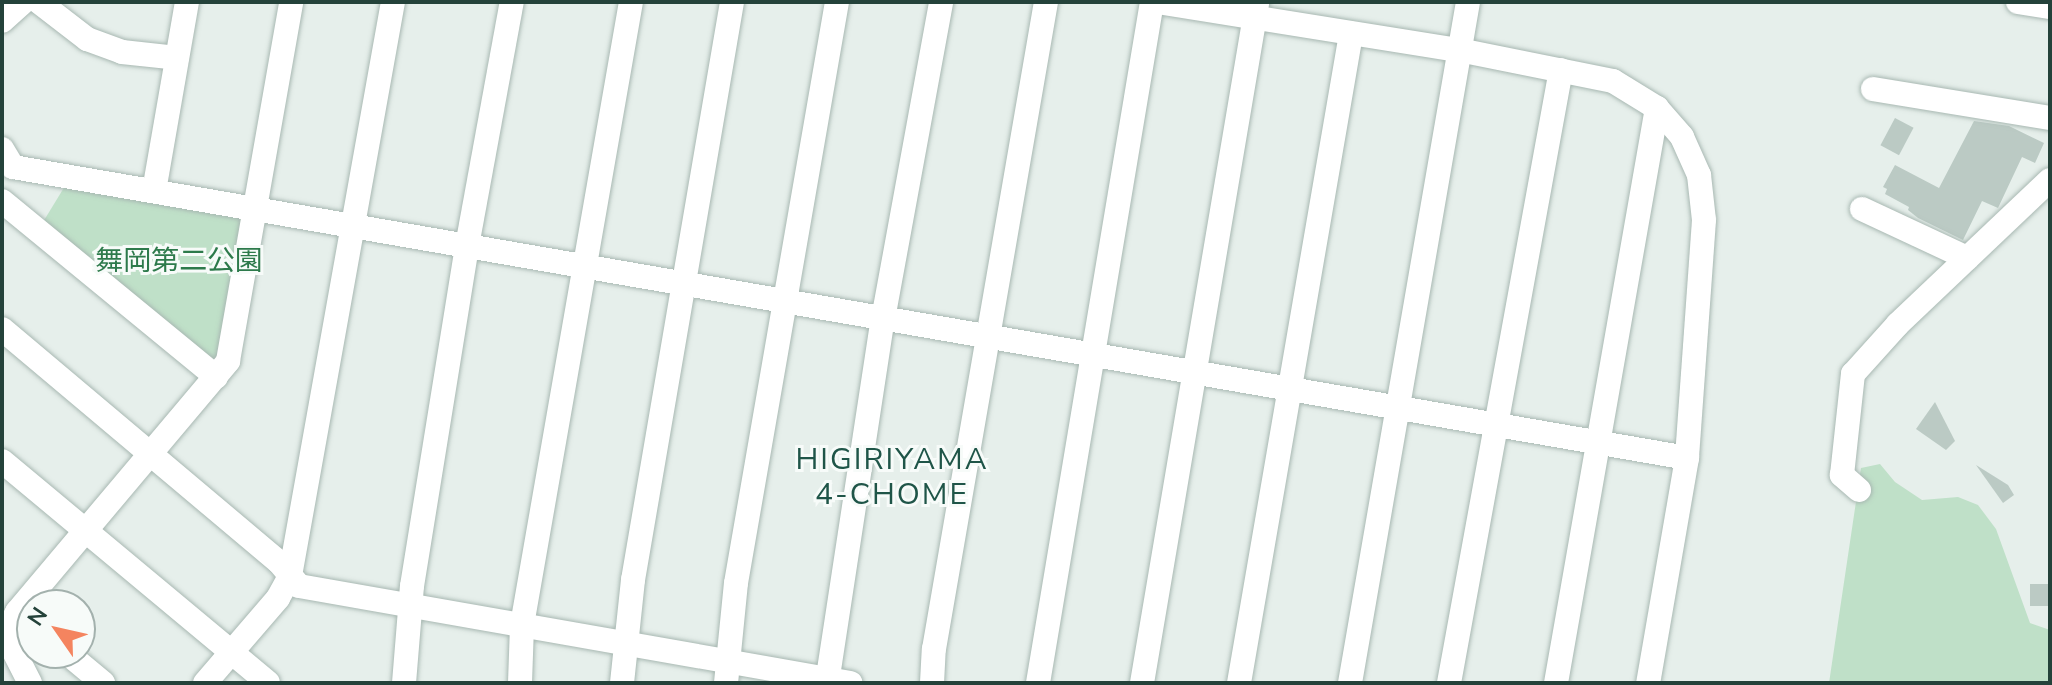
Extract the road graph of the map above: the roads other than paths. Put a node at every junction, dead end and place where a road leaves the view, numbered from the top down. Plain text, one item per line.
1 (23, 2) edge
2 (39, 2) edge
3 (187, 2) edge
4 (291, 2) edge
5 (393, 2) edge
6 (512, 2) edge
7 (631, 2) edge
8 (732, 2) edge
9 (837, 2) edge
10 (941, 2) edge
11 (1046, 2) edge
12 (1152, 2) edge
13 (1158, 2) edge
14 (1468, 2) edge
15 (2018, 2) edge
16 (2050, 7) edge
17 (1256, 10) edge
18 (2, 21) edge
19 (1351, 34) junction
20 (1459, 50) junction
21 (177, 58) junction
22 (1561, 70) junction
23 (1873, 89) dead end
24 (1657, 108) junction
25 (2050, 118) edge
26 (6, 166) edge
27 (2050, 180) edge
28 (154, 191) junction
29 (2, 201) edge
30 (256, 209) junction
31 (1862, 209) dead end
32 (355, 227) junction
33 (467, 246) junction
34 (1967, 258) junction
35 (585, 266) junction
36 (684, 284) junction
37 (787, 301) junction
38 (883, 319) junction
39 (2, 329) edge
40 (989, 338) junction
41 (1091, 355) junction
42 (1194, 373) junction
43 (216, 377) junction
44 (1292, 391) junction
45 (1396, 409) junction
46 (1498, 427) junction
47 (1598, 443) junction
48 (149, 455) junction
49 (1687, 458) junction
50 (2, 461) edge
51 (1859, 490) dead end
52 (85, 530) junction
53 (290, 576) junction
54 (410, 606) junction
55 (13, 614) edge
56 (522, 625) junction
57 (624, 643) junction
58 (231, 653) junction
59 (86, 669) edge
60 (726, 672) edge
61 (835, 682) edge
62 (30, 683) edge
63 (103, 683) edge
64 (205, 683) edge
65 (268, 683) edge
66 (404, 683) edge
67 (520, 683) edge
68 (622, 683) edge
69 (932, 683) edge
70 (1038, 683) edge
71 (1142, 683) edge
72 (1239, 683) edge
73 (1350, 683) edge
74 (1449, 683) edge
75 (1556, 683) edge
76 (1648, 683) edge

1 - 18 street
2 - 21 street
3 - 21 street
4 - 30 street
5 - 32 street
6 - 33 street
7 - 35 street
8 - 36 street
9 - 37 street
10 - 38 street
11 - 40 street
12 - 41 street
13 - 17 street
14 - 20 street
15 - 16 street
17 - 19 street
17 - 42 street
19 - 20 street
19 - 44 street
20 - 22 street
20 - 45 street
21 - 28 street
22 - 24 street
22 - 46 street
23 - 25 street
24 - 47 street
24 - 49 street
26 - 28 street
27 - 34 street
28 - 30 street
29 - 43 street
30 - 32 street
30 - 43 street
31 - 34 street
32 - 33 street
32 - 53 street
33 - 35 street
33 - 54 street
34 - 51 street
35 - 36 street
35 - 56 street
36 - 37 street
36 - 57 street
37 - 38 street
37 - 60 street
38 - 40 street
38 - 61 street
39 - 48 street
40 - 41 street
40 - 69 street
41 - 42 street
41 - 70 street
42 - 44 street
42 - 71 street
43 - 48 street
44 - 45 street
44 - 72 street
45 - 46 street
45 - 73 street
46 - 47 street
46 - 74 street
47 - 49 street
47 - 75 street
48 - 52 street
48 - 53 street
49 - 76 street
50 - 52 street
52 - 55 street
52 - 58 street
53 - 54 street
53 - 58 street
54 - 56 street
54 - 66 street
55 - 62 street
56 - 57 street
56 - 67 street
57 - 60 street
57 - 68 street
58 - 64 street
58 - 65 street
59 - 63 street
60 - 61 street

